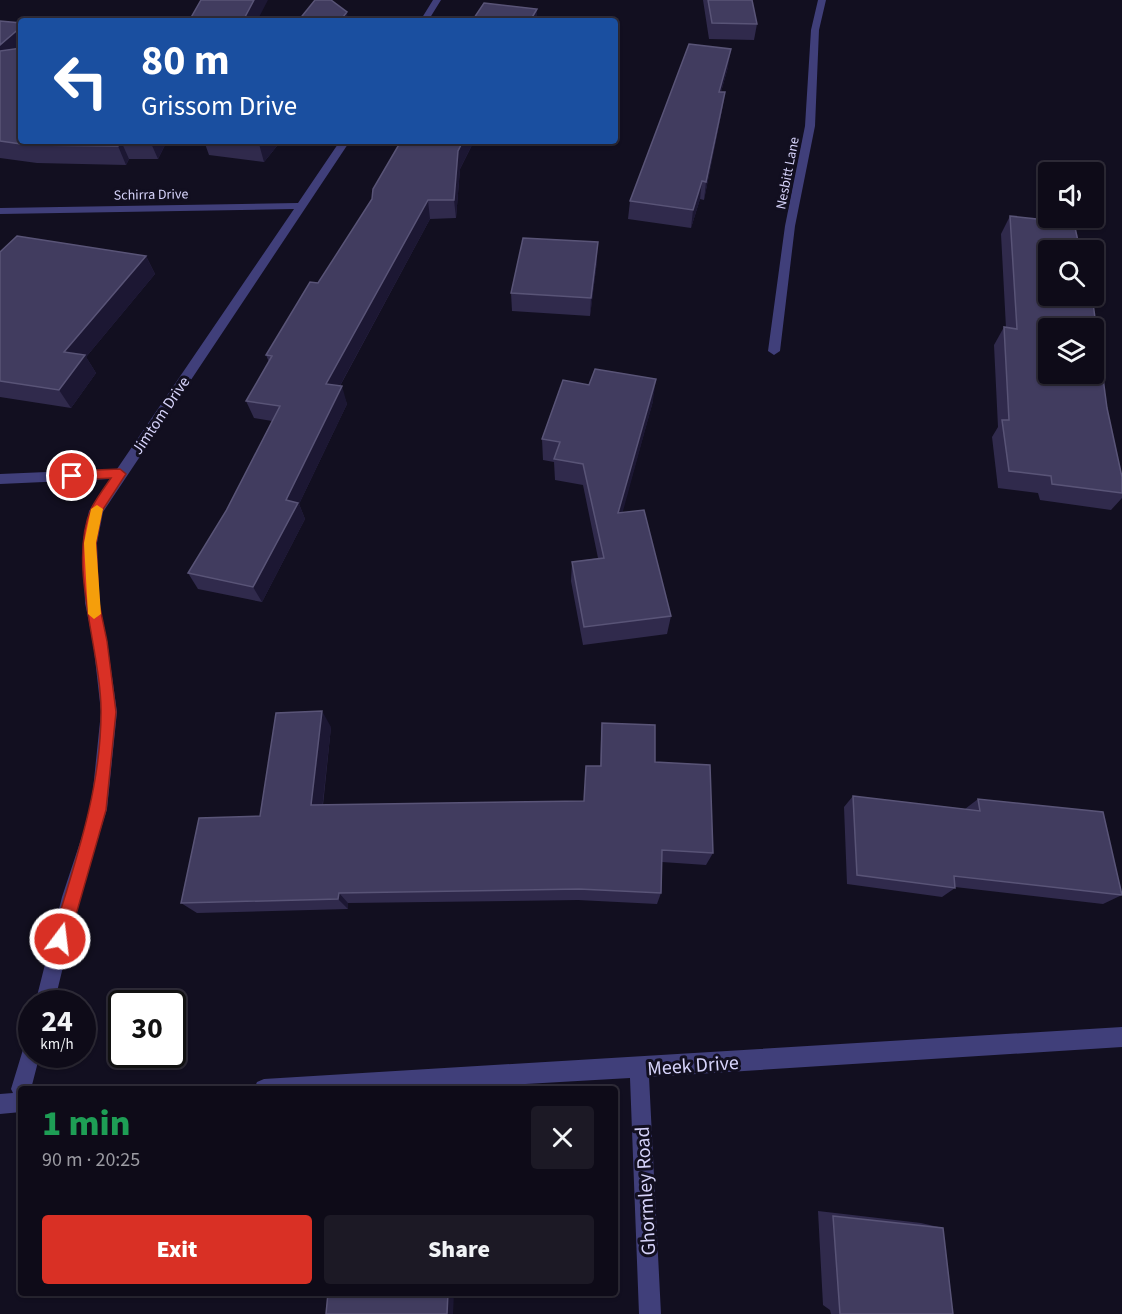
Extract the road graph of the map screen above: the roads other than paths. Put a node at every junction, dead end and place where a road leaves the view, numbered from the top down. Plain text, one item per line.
1 (437, 0) edge
2 (822, 0) edge
3 (426, 18) edge
4 (343, 144) edge
5 (302, 206) junction
6 (0, 210) edge
7 (774, 351) dead end
8 (120, 474) junction
9 (0, 479) edge
10 (48, 990) edge
11 (1122, 1037) edge
12 (26, 1068) edge
13 (639, 1068) junction
14 (20, 1086) edge
15 (318, 1086) edge
16 (650, 1314) edge

1 - 3 street
2 - 7 street, Nesbitt Lane
4 - 5 street, Jimtom Drive
5 - 6 street, Schirra Drive
5 - 8 street, Jimtom Drive
8 - 9 street
8 - 10 street, Jimtom Drive
11 - 13 street, Meek Drive
12 - 14 street
13 - 15 street, Meek Drive
13 - 16 street, Ghormley Road

